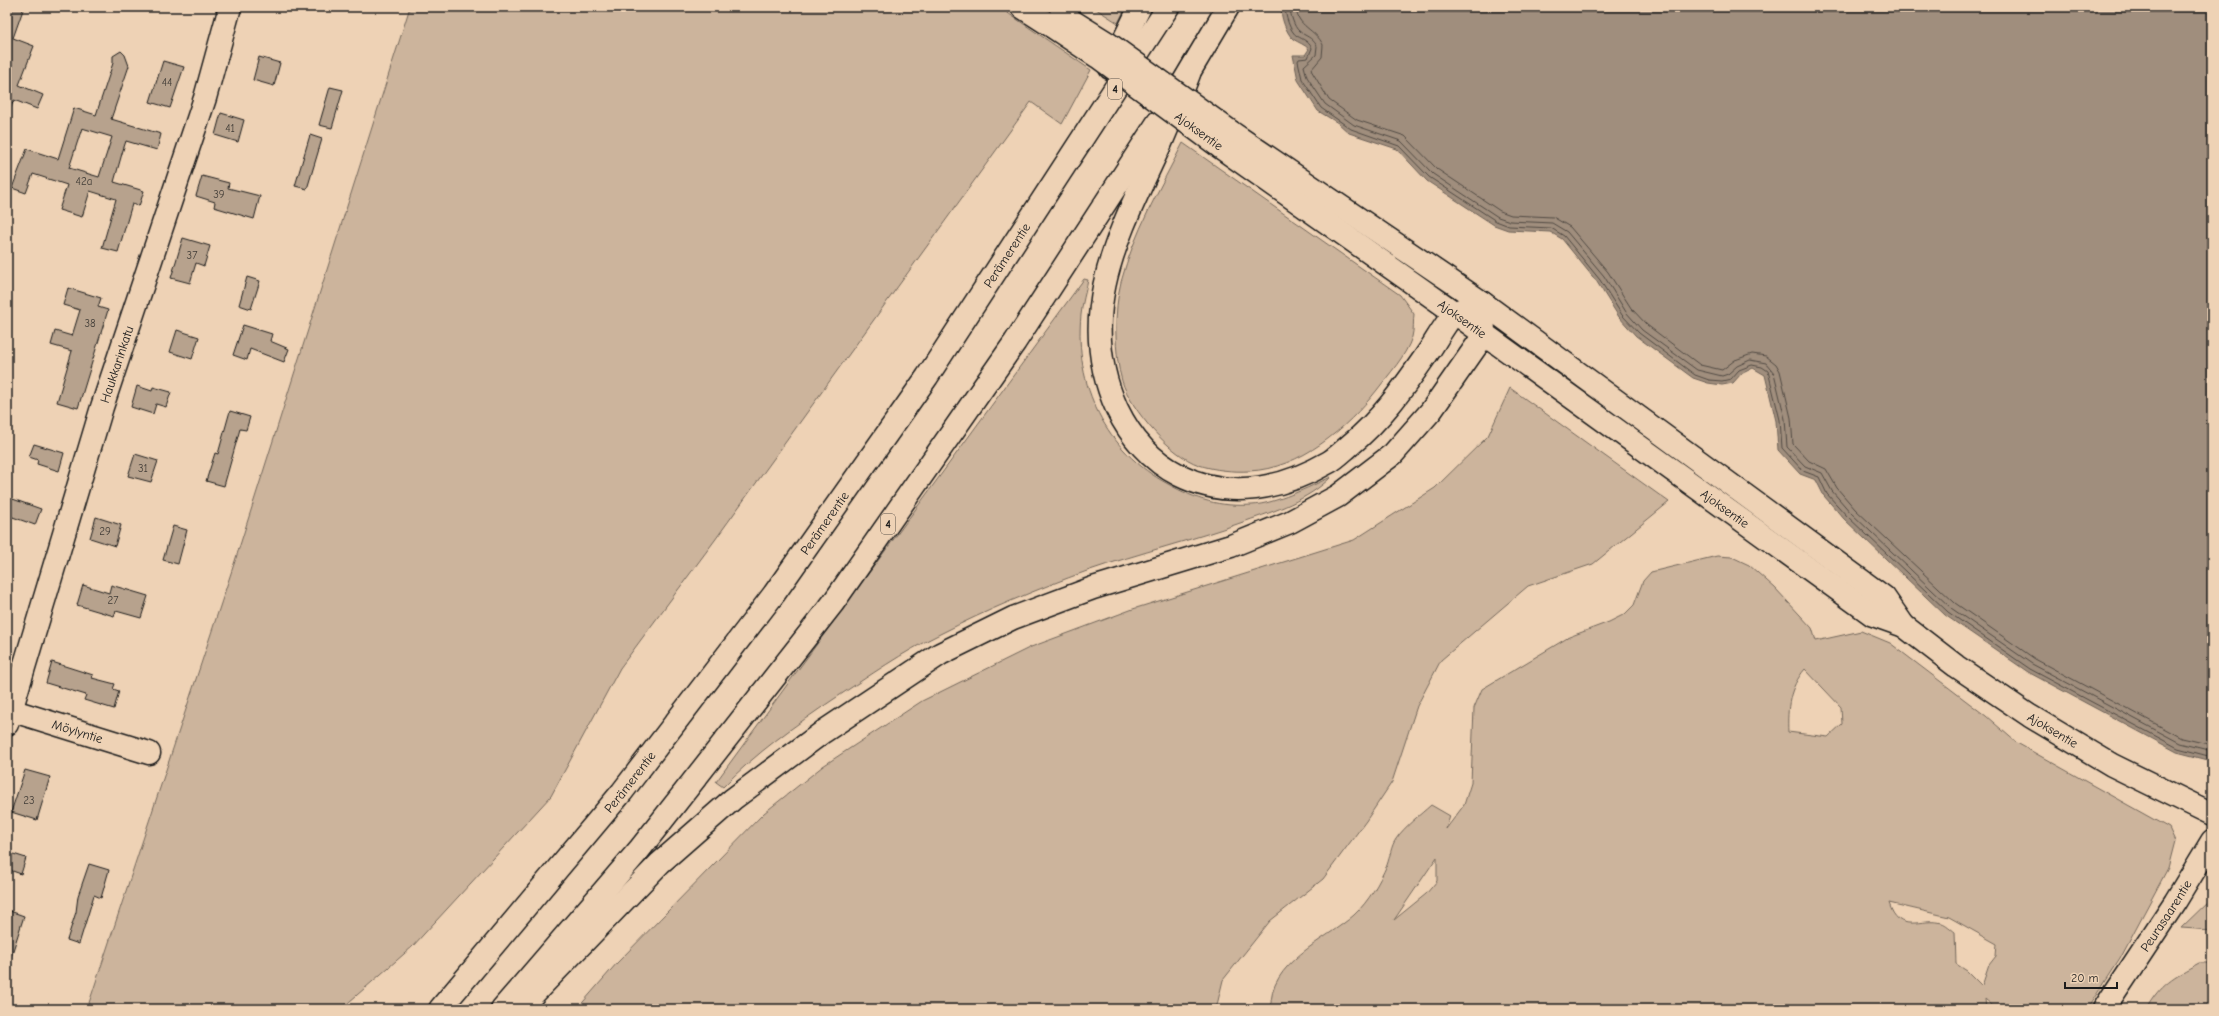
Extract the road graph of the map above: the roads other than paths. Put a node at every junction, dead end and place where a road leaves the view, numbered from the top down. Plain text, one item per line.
1 (230, 7) edge
2 (1022, 7) edge
3 (1140, 7) edge
4 (1168, 7) edge
5 (1228, 7) edge
6 (1055, 16) edge
7 (1189, 74) junction
8 (1226, 139) junction
9 (1062, 170) junction
10 (1483, 303) junction
11 (1455, 313) junction
12 (1484, 335) junction
13 (1904, 626) junction
14 (8, 715) edge
15 (149, 753) dead end
16 (2212, 814) edge
17 (2212, 841) edge
18 (440, 1009) edge
19 (502, 1009) edge
20 (519, 1009) edge
21 (2104, 1009) edge

1 - 14 main road, Haukkarinkatu
2 - 6 main road, Ajoksentie
3 - 9 main road
4 - 9 main road, Perämerentie / 4
5 - 7 main road, 4
6 - 8 main road, Ajoksentie, bridge
7 - 11 main road
7 - 19 main road, 4
8 - 10 main road, Ajoksentie
8 - 11 main road, Ajoksentie
9 - 18 main road, Perämerentie / 4
10 - 11 main road
10 - 12 main road
10 - 13 main road, Ajoksentie
11 - 12 main road, Ajoksentie
12 - 13 main road, Ajoksentie
12 - 20 main road
13 - 16 main road, Ajoksentie
14 - 15 main road, Möylyntie
17 - 21 main road, Peurasaarentie

